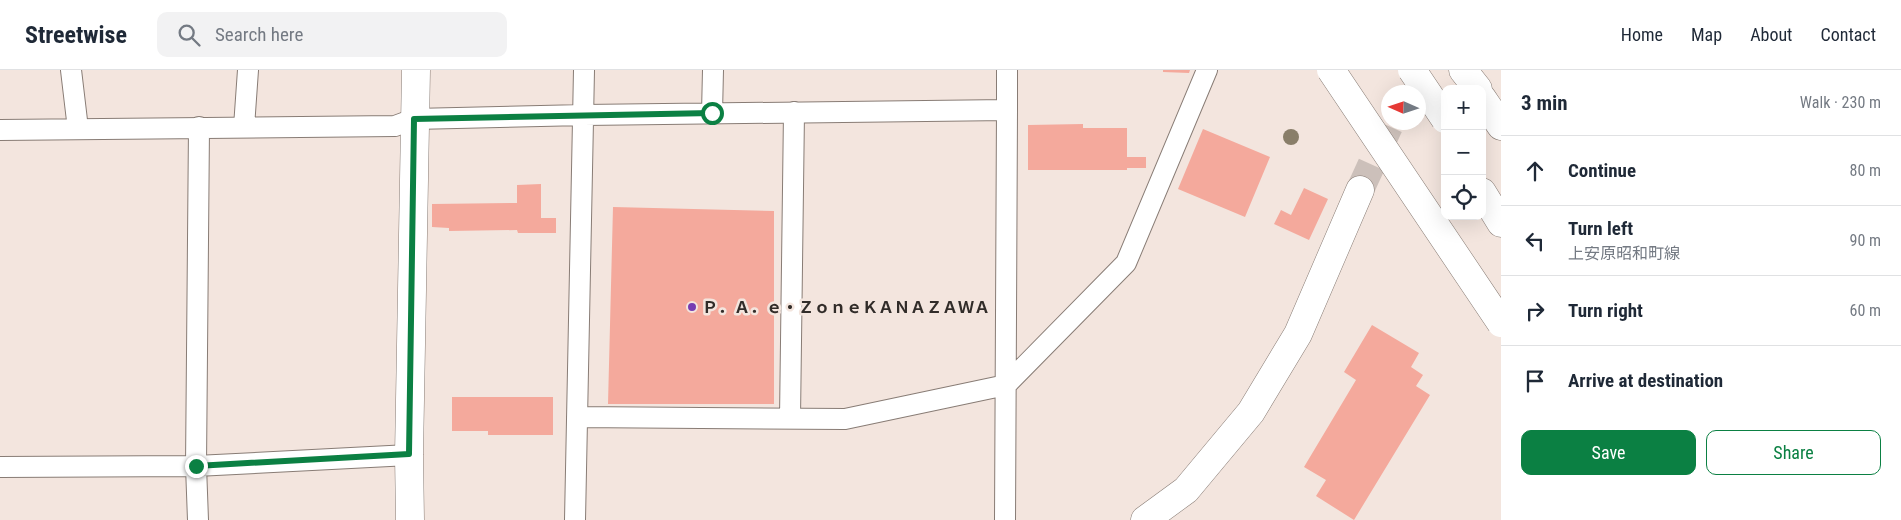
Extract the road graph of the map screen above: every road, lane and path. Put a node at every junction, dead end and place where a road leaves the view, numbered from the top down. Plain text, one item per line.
1 (71, 70) edge
2 (248, 70) edge
3 (416, 70) edge
4 (584, 70) edge
5 (713, 70) edge
6 (1007, 70) edge
7 (1207, 70) edge
8 (1331, 70) edge
9 (1412, 70) edge
10 (1463, 70) edge
11 (1474, 85) edge
12 (1427, 92) junction
13 (1486, 99) edge
14 (1486, 104) edge
15 (1007, 110) junction
16 (794, 112) junction
17 (712, 113) junction
18 (1441, 113) edge
19 (584, 115) junction
20 (1441, 118) edge
21 (1501, 118) edge
22 (414, 119) junction
23 (1501, 126) edge
24 (199, 127) junction
25 (244, 127) junction
26 (78, 129) junction
27 (0, 130) edge
28 (1483, 175) edge
29 (1360, 190) tunnel mouth
30 (1486, 199) edge
31 (1501, 201) edge
32 (1501, 223) edge
33 (1501, 323) edge
34 (1006, 385) junction
35 (577, 417) junction
36 (790, 418) junction
37 (409, 454) junction
38 (196, 466) junction
39 (0, 467) edge
40 (198, 520) edge
41 (410, 520) edge
42 (575, 520) edge
43 (1005, 520) edge
44 (1145, 520) edge

1 - 26 street
2 - 25 street
3 - 22 main road
4 - 19 street
5 - 17 street
6 - 15 street
7 - 34 street
8 - 33 main road, bridge
9 - 12 main road, bridge
10 - 11 main road
12 - 18 main road, bridge
12 - 20 main road, bridge
13 - 21 main road
14 - 23 main road
15 - 16 street
15 - 34 street
16 - 17 street
16 - 36 street
17 - 19 street
19 - 22 street
19 - 35 street
22 - 25 street
22 - 37 main road
24 - 25 street
24 - 26 street
24 - 38 street
26 - 27 street
28 - 31 main road
29 - 44 main road
30 - 32 main road
34 - 36 street
34 - 43 street
35 - 36 street
35 - 42 street
37 - 38 street
37 - 41 main road
38 - 39 street
38 - 40 street

